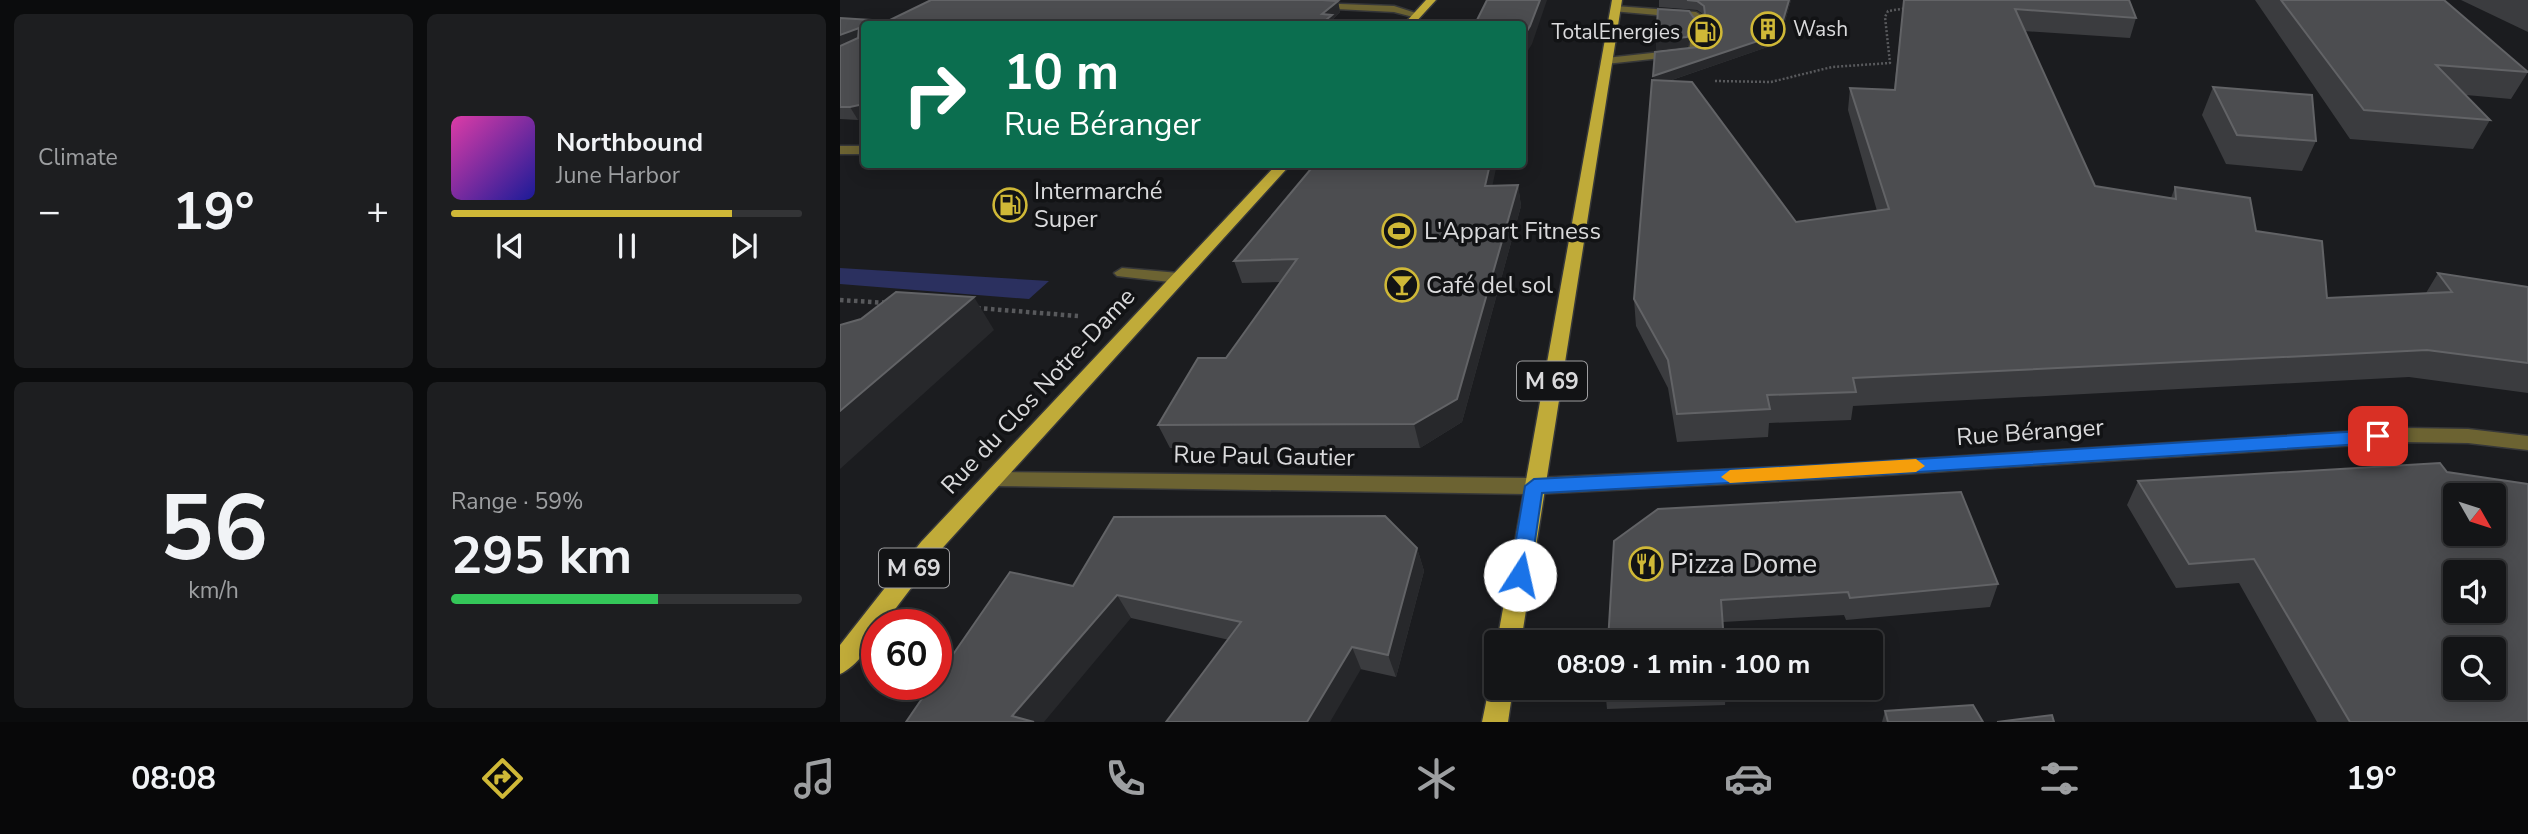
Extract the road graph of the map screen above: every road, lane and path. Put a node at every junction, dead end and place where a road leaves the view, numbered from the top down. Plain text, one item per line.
1 (1431, 0) edge
2 (1616, 4) edge
3 (1301, 5) edge
4 (1913, 7) edge
5 (1417, 15) junction
6 (1412, 21) edge
7 (1697, 23) edge
8 (1695, 41) edge
9 (1606, 61) junction
10 (1890, 64) junction
11 (1897, 67) edge
12 (1707, 81) dead end
13 (840, 150) edge
14 (861, 150) edge
15 (1280, 168) edge
16 (1122, 274) dead end
17 (1178, 278) junction
18 (840, 300) edge
19 (893, 303) edge
20 (970, 308) dead end
21 (1078, 316) dead end
22 (2528, 443) edge
23 (993, 479) junction
24 (1534, 486) junction
25 (1511, 630) edge
26 (840, 663) edge
27 (1499, 700) edge
28 (1495, 722) edge

1 - 5 main road
2 - 7 street
2 - 9 main road, M 69
3 - 5 street
4 - 10 path
5 - 6 main road
8 - 9 street
9 - 24 main road, M 69
10 - 11 path
10 - 12 path
13 - 14 street
15 - 17 main road, Rue du Clos Notre-Dame / M 69
16 - 17 street
17 - 23 main road, Rue du Clos Notre-Dame / M 69
18 - 19 path
20 - 21 path
22 - 24 street, Rue Béranger
23 - 24 street, Rue Paul Gautier
23 - 26 main road, Rue du Clos Notre-Dame / M 69
24 - 25 main road, M 69
27 - 28 main road

